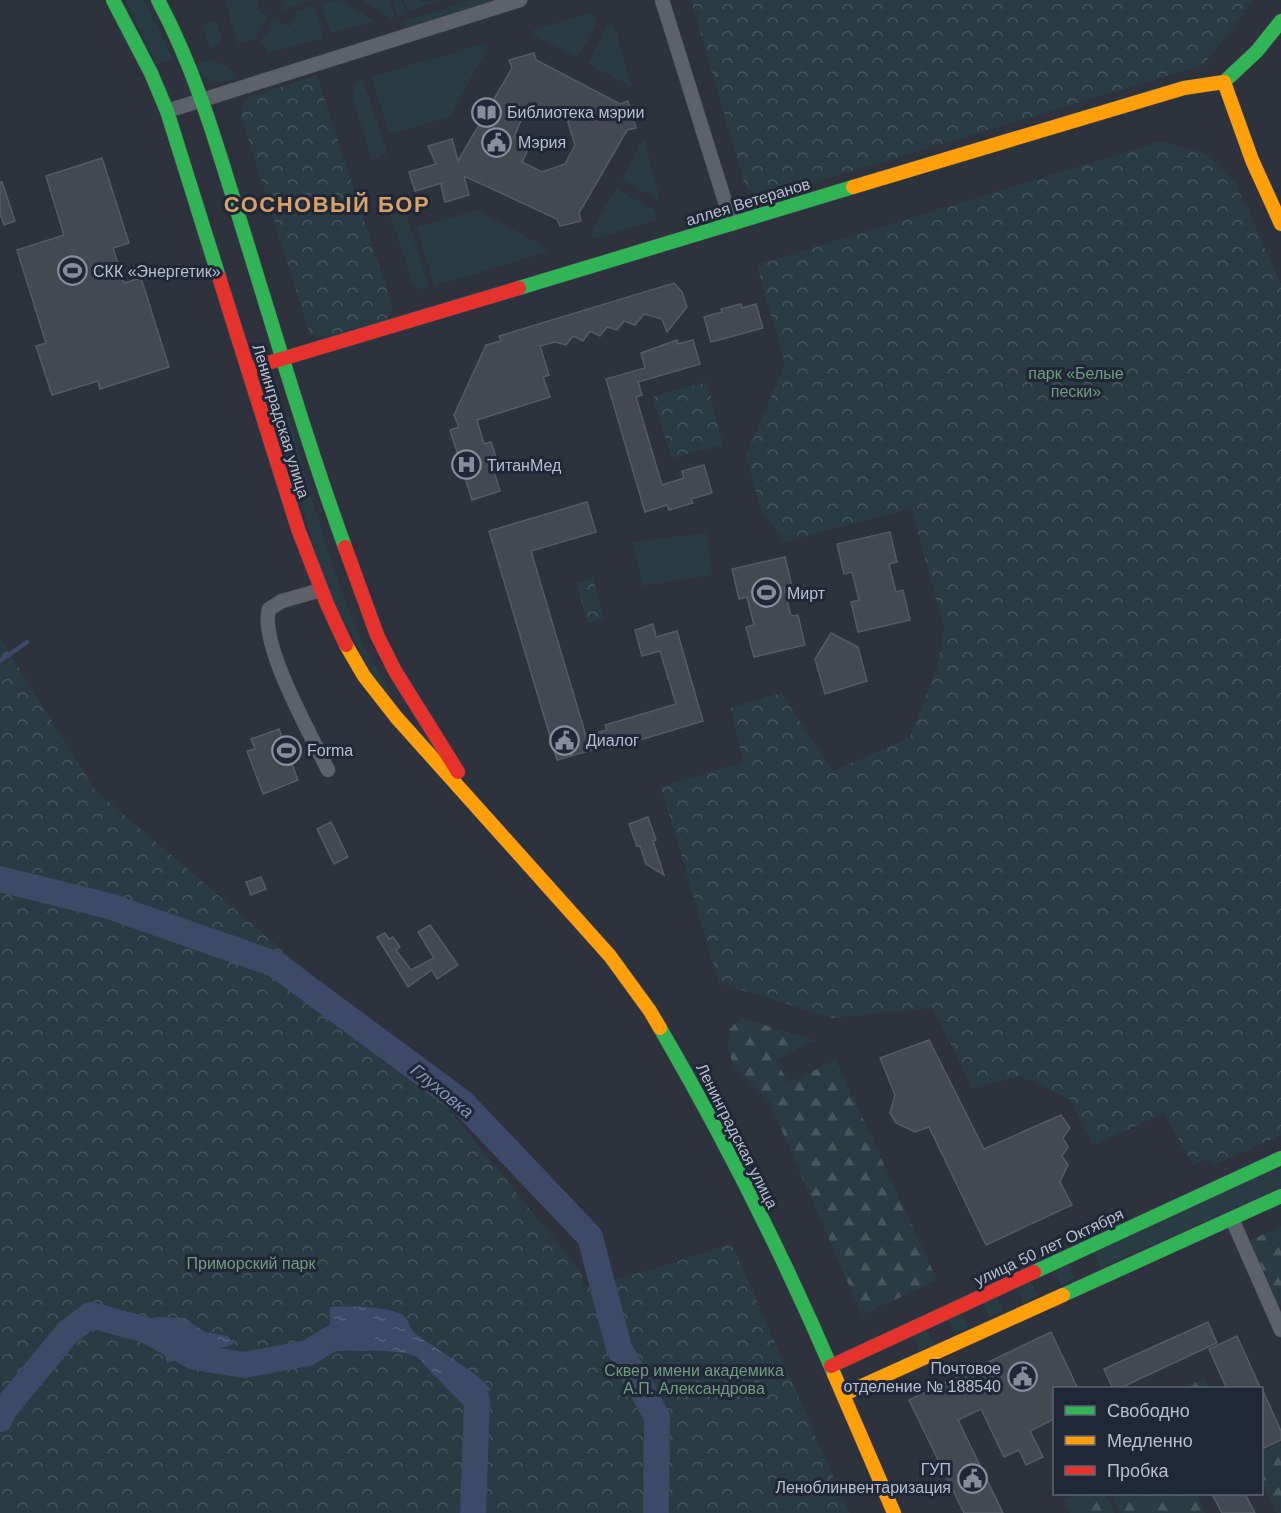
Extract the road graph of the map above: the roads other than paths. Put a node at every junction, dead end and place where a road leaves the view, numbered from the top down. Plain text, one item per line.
1 (113, 0) edge
2 (158, 0) edge
3 (520, 0) edge
4 (662, 0) edge
5 (1281, 21) edge
6 (1224, 82) junction
7 (203, 100) junction
8 (167, 111) junction
9 (732, 224) junction
10 (1281, 224) edge
11 (283, 358) junction
12 (248, 369) junction
13 (321, 590) junction
14 (415, 703) junction
15 (396, 717) junction
16 (328, 770) dead end
17 (484, 815) junction
18 (1281, 1158) edge
19 (1281, 1196) edge
20 (1232, 1219) junction
21 (1281, 1330) edge
22 (831, 1366) junction
23 (844, 1394) junction
24 (894, 1513) edge

1 - 8 main road, Ленинградская улица
2 - 7 main road, Ленинградская улица
3 - 7 street
4 - 9 street
5 - 6 main road
6 - 9 main road, аллея Ветеранов
6 - 10 main road
7 - 8 street
7 - 11 main road, Ленинградская улица
8 - 12 main road, Ленинградская улица
9 - 11 main road, аллея Ветеранов
11 - 12 main road, аллея Ветеранов
11 - 14 main road, Ленинградская улица
12 - 13 main road, Ленинградская улица
13 - 15 main road, Ленинградская улица
13 - 16 street
14 - 15 main road
14 - 17 main road, Ленинградская улица
15 - 17 main road, Ленинградская улица
17 - 22 main road, Ленинградская улица
18 - 22 main road, улица 50 лет Октября
19 - 20 main road
20 - 21 street
20 - 23 main road
22 - 23 main road, Ленинградская улица
23 - 24 main road, Ленинградская улица

